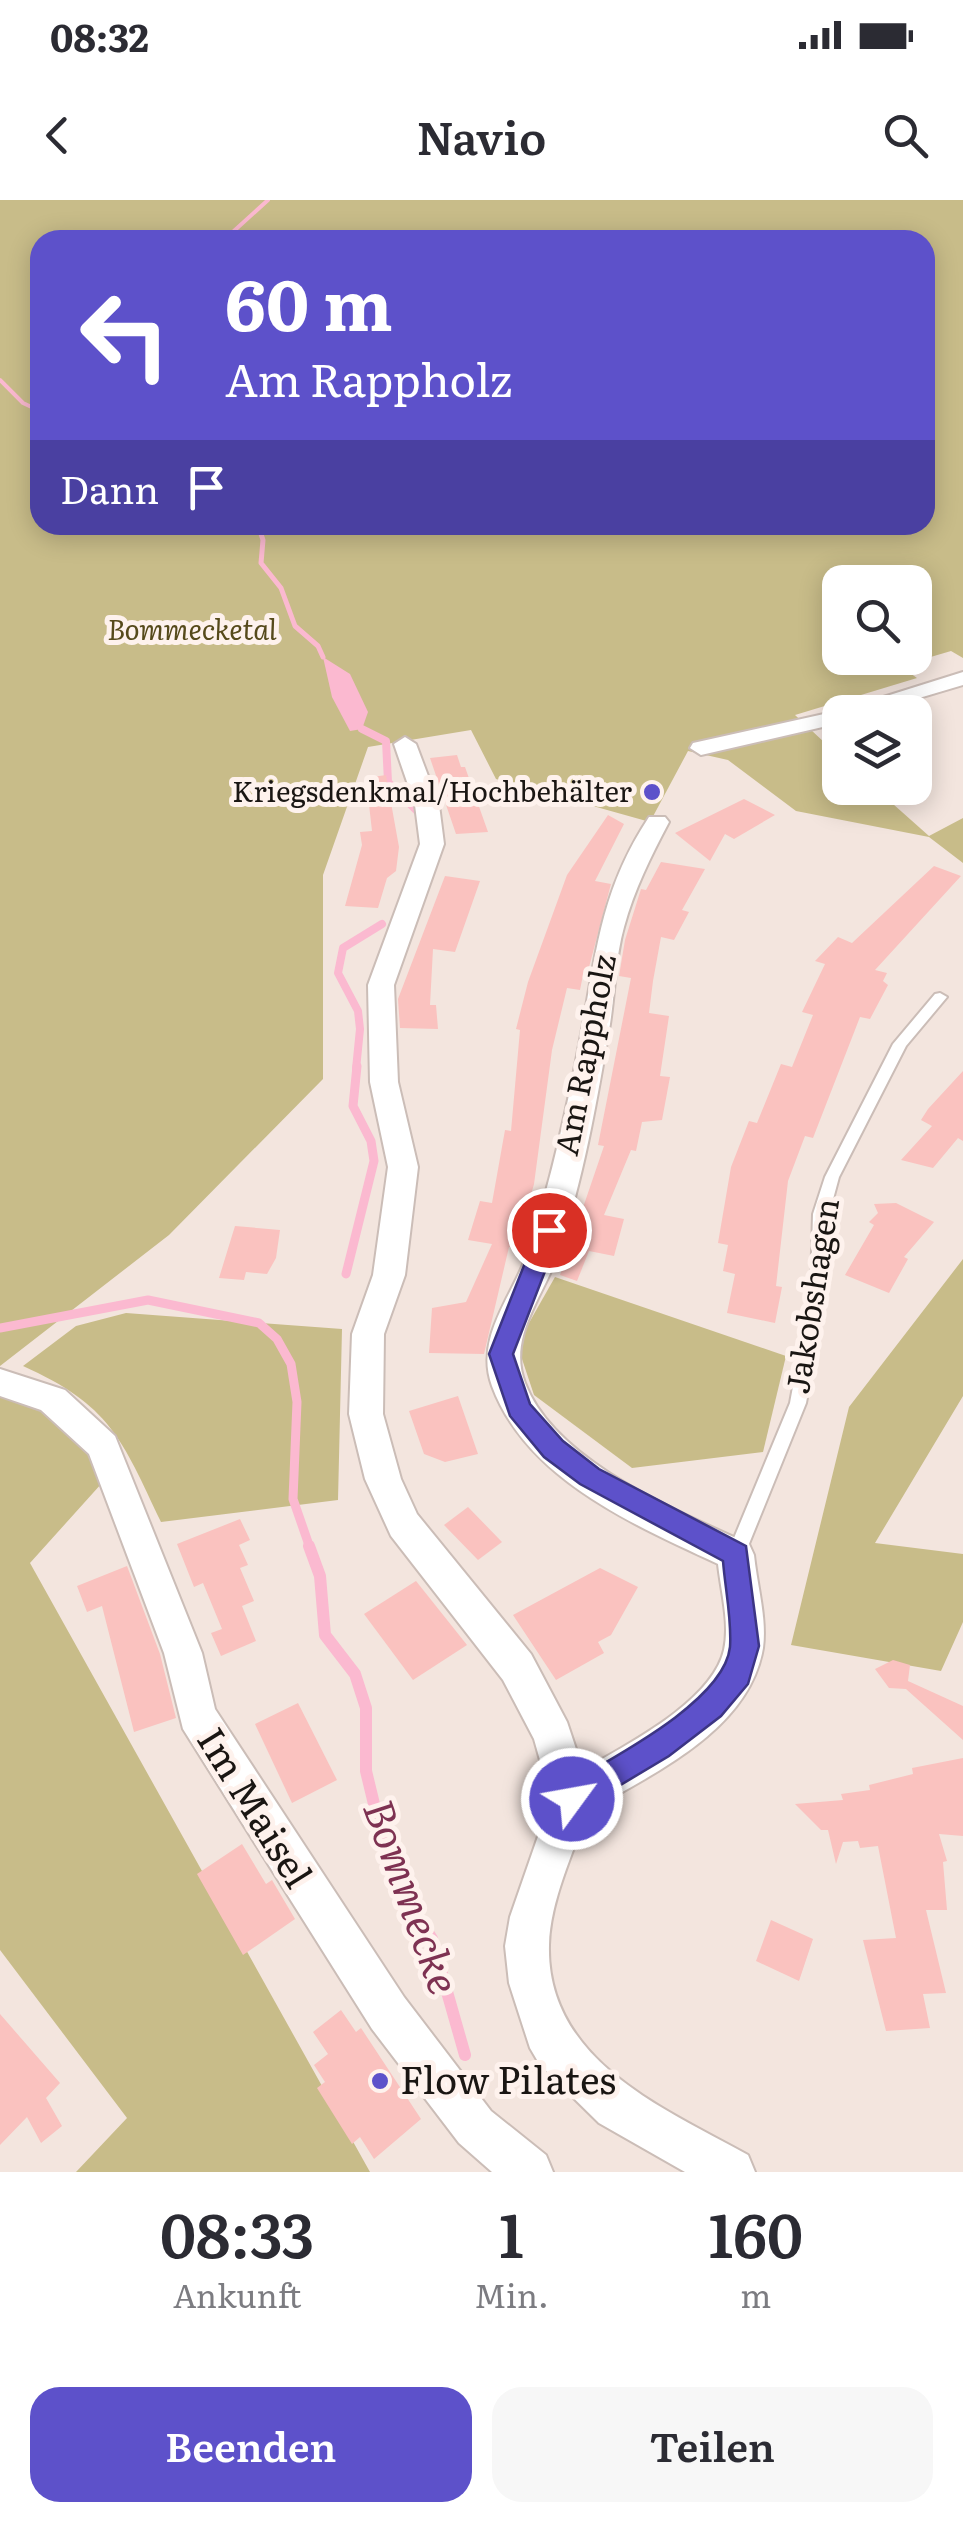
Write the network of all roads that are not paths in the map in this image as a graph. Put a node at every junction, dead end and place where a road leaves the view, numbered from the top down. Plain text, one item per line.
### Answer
1 (963, 678) edge
2 (907, 695) edge
3 (822, 720) edge
4 (405, 744) dead end
5 (700, 748) dead end
6 (658, 822) dead end
7 (940, 997) dead end
8 (0, 1382) edge
9 (736, 1554) junction
10 (572, 1799) junction
11 (529, 2172) edge
12 (731, 2172) edge

1 - 2 street
3 - 5 street
4 - 10 street
6 - 9 street, Am Rappholz
7 - 9 lane, Jakobshagen
8 - 11 street, Im Maisel
9 - 10 street
10 - 12 street

